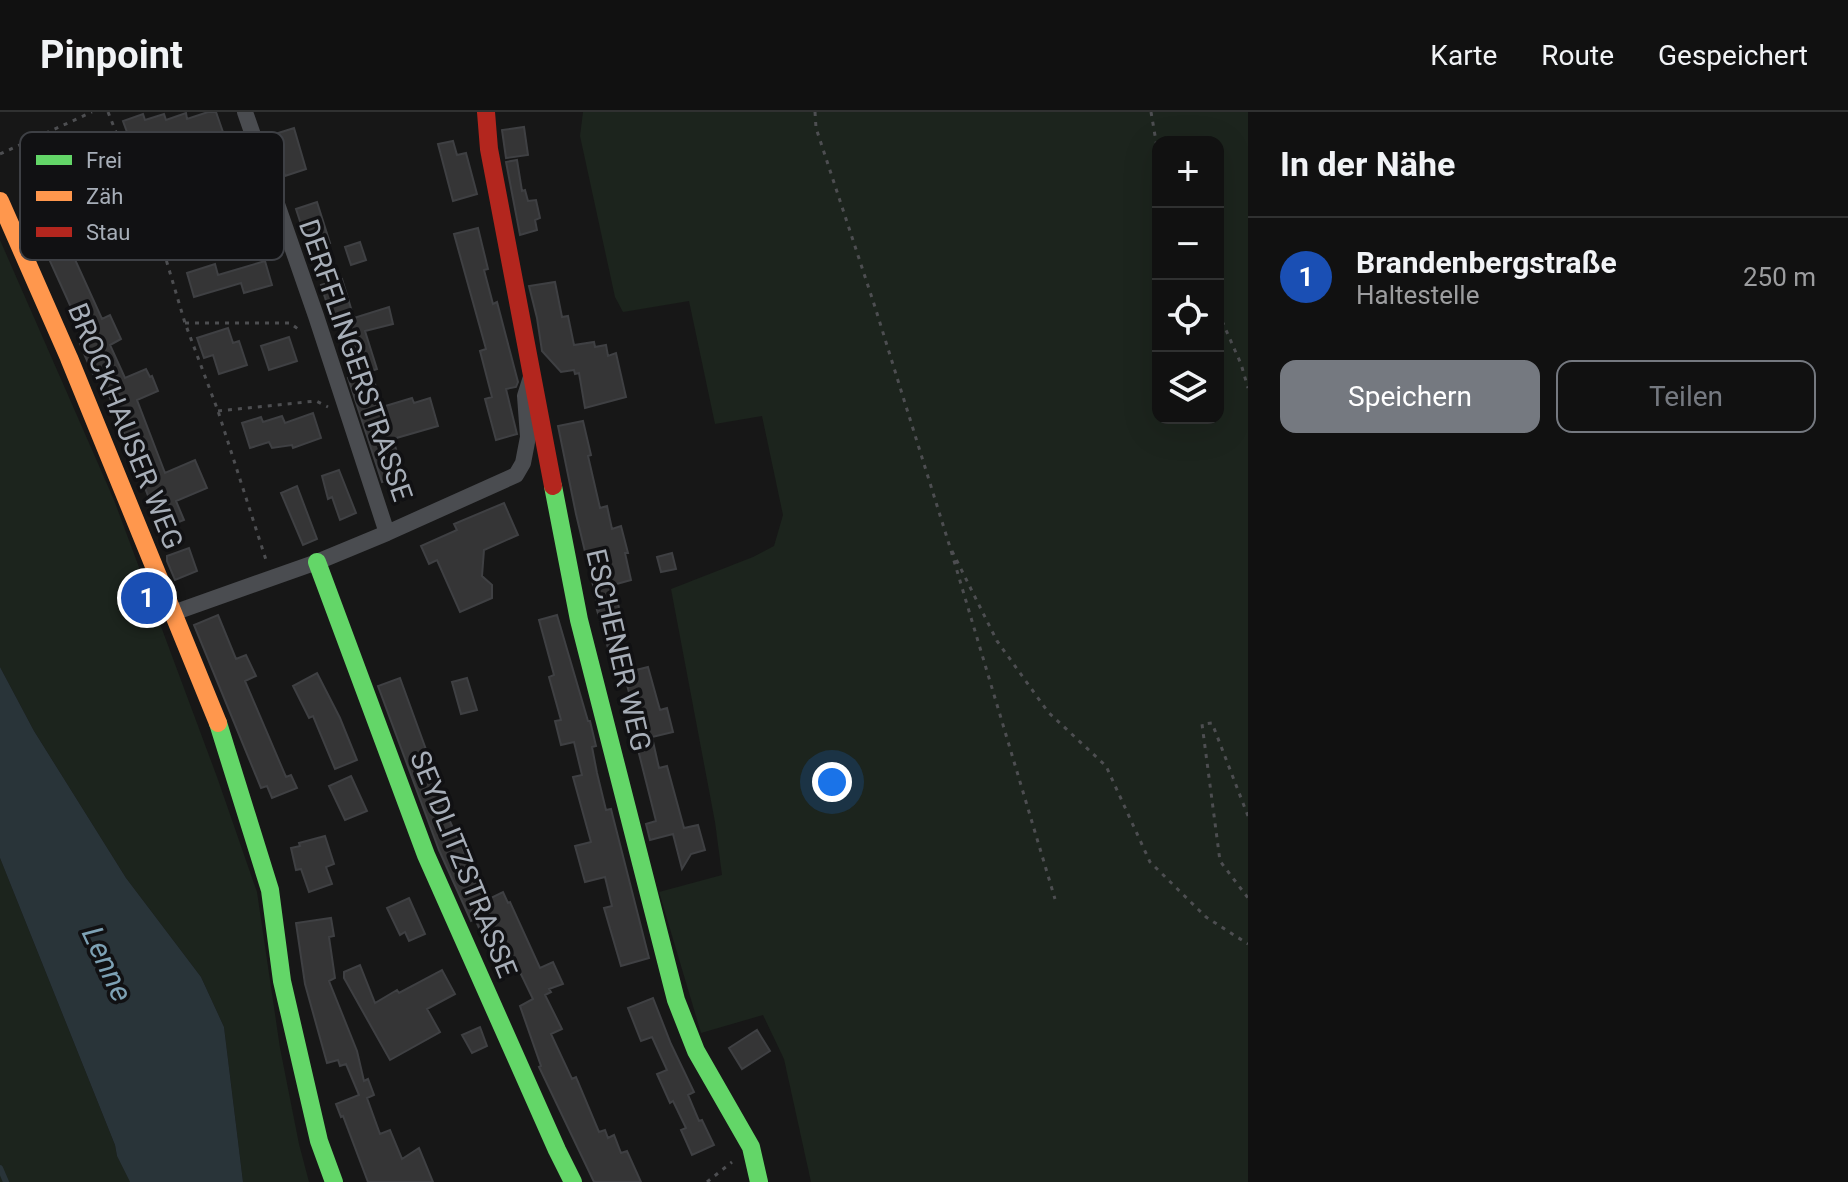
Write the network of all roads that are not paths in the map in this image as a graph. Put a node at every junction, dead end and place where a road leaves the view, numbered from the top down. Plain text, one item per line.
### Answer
1 (245, 112) edge
2 (486, 112) edge
3 (252, 132) edge
4 (0, 201) edge
5 (284, 225) edge
6 (20, 247) edge
7 (26, 260) edge
8 (532, 371) junction
9 (387, 533) junction
10 (317, 562) junction
11 (173, 613) junction
12 (334, 1182) edge
13 (573, 1182) edge
14 (759, 1182) edge

1 - 3 street, DERFFLINGERSTRASSE
2 - 8 street, ESCHENER WEG
4 - 6 street, BROCKHAUSER WEG
5 - 9 street, DERFFLINGERSTRASSE
7 - 11 street, BROCKHAUSER WEG
8 - 9 street
8 - 14 street, ESCHENER WEG
9 - 10 street
10 - 11 street
10 - 13 street, SEYDLITZSTRASSE
11 - 12 street, BROCKHAUSER WEG

